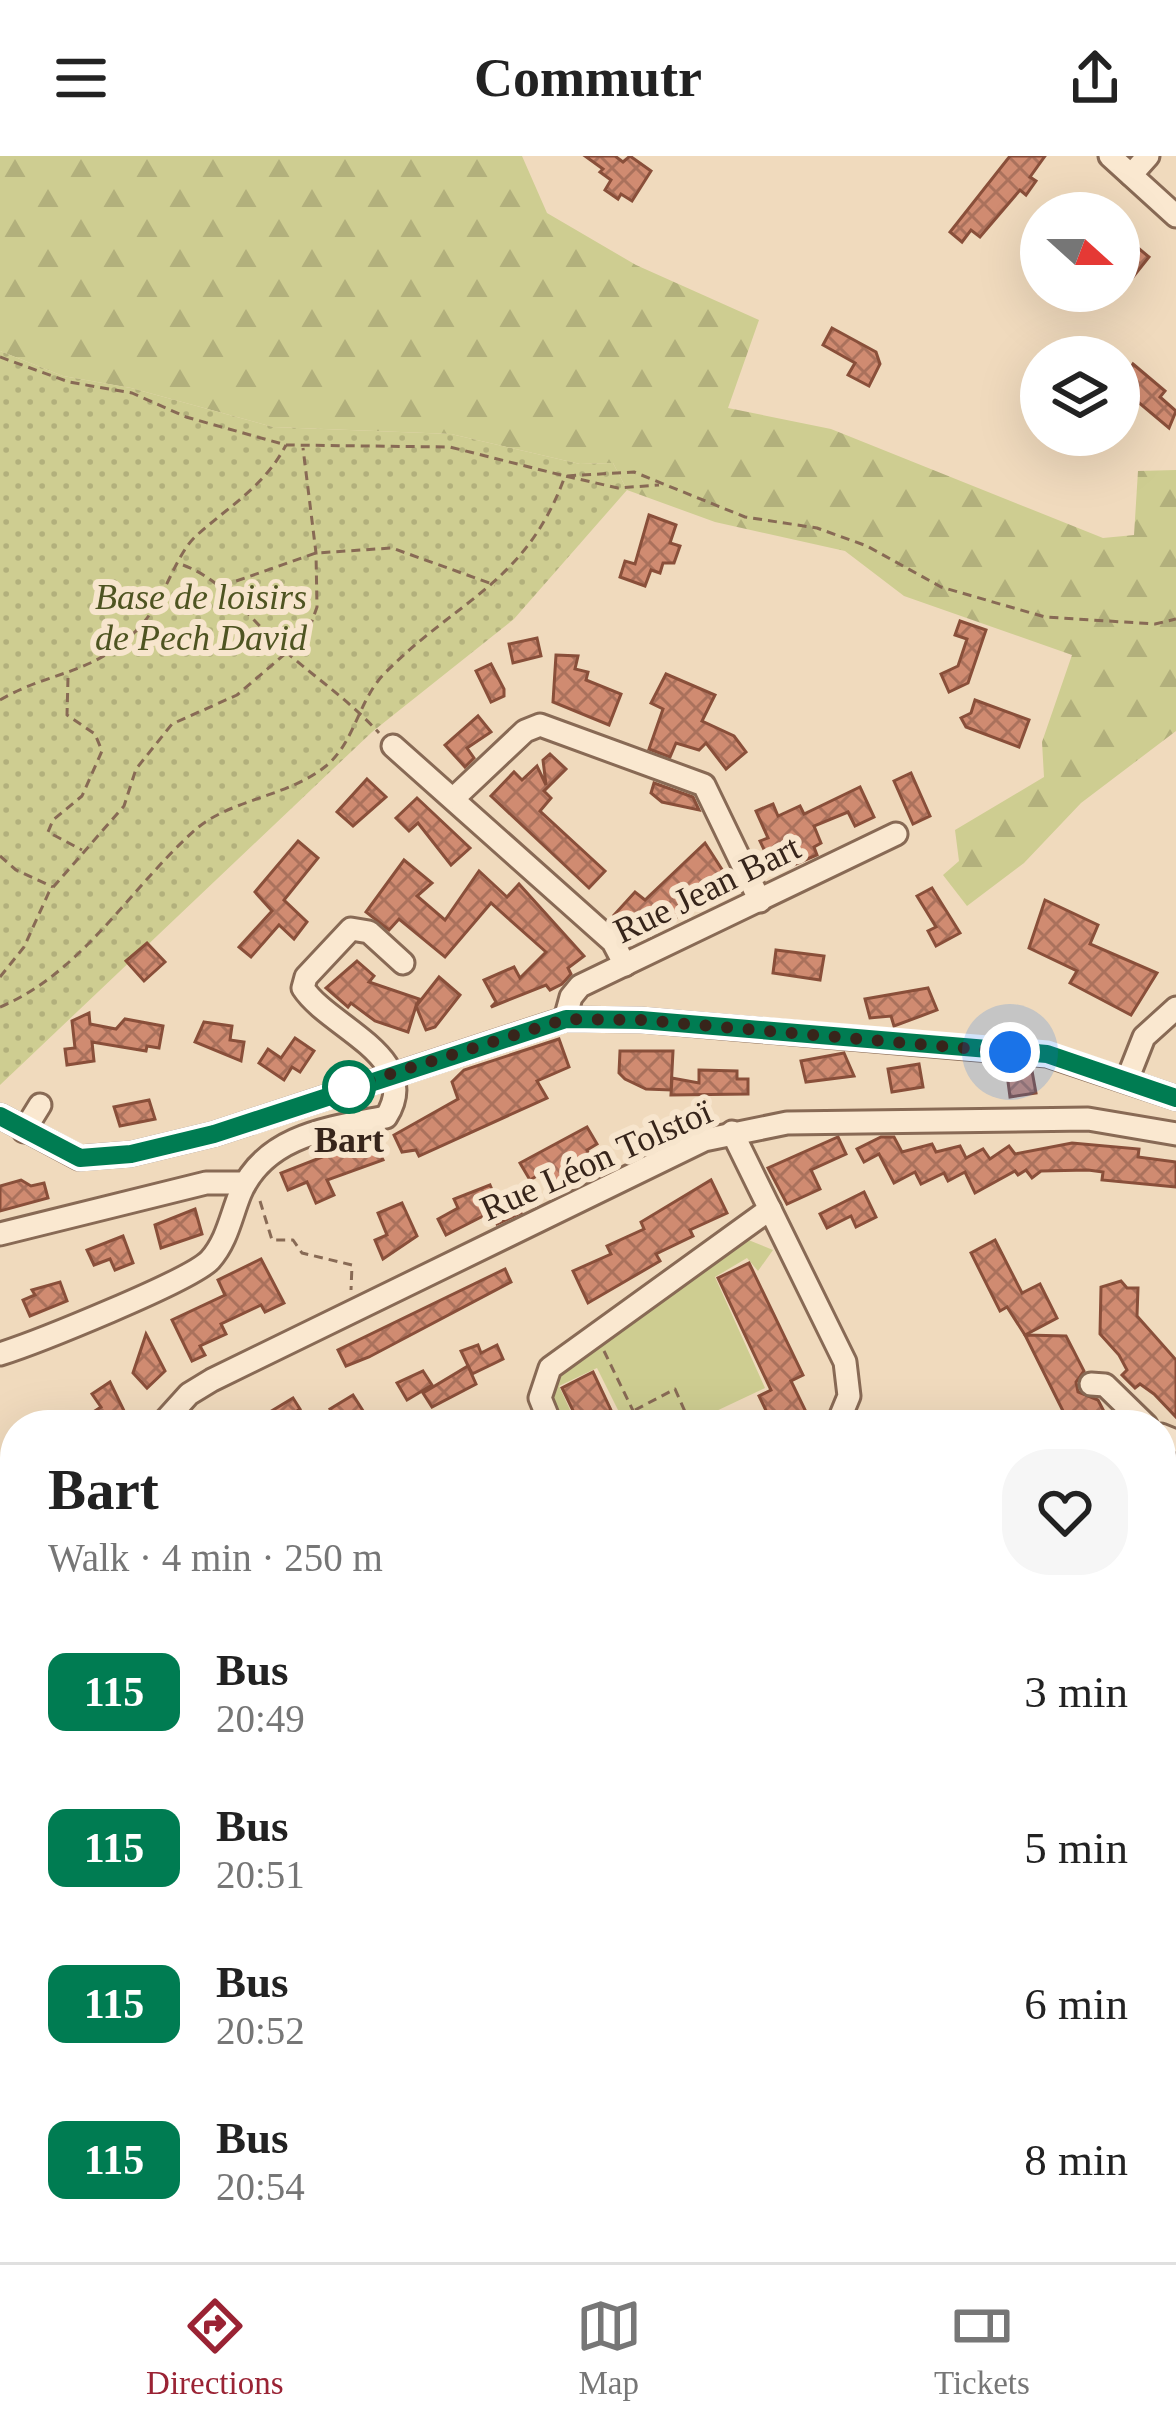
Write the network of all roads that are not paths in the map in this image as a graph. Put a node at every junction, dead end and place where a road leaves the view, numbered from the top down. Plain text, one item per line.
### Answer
1 (1110, 156) edge
2 (1148, 156) edge
3 (1131, 175) junction
4 (1176, 216) edge
5 (393, 746) road end
6 (454, 798) junction
7 (896, 834) dead end
8 (760, 901) junction
9 (403, 963) dead end
10 (626, 964) junction
11 (1176, 1008) edge
12 (566, 1019) junction
13 (392, 1073) junction
14 (1127, 1080) junction
15 (1176, 1098) edge
16 (40, 1105) dead end
17 (0, 1117) edge
18 (24, 1131) junction
19 (732, 1132) junction
20 (1176, 1134) edge
21 (250, 1189) junction
22 (770, 1209) junction
23 (0, 1234) edge
24 (0, 1354) edge
25 (1091, 1384) dead end
26 (175, 1410) edge
27 (545, 1410) edge
28 (843, 1410) edge
29 (1129, 1410) edge

1 - 3 street
2 - 3 street
3 - 4 street
5 - 6 street
6 - 8 street
6 - 10 street
7 - 8 street, Rue Jean Bart
8 - 10 street, Rue Jean Bart
9 - 13 street
10 - 12 street, Rue Jean Bart
11 - 14 street
12 - 13 street
12 - 14 street
13 - 18 street
13 - 21 street
14 - 15 street
16 - 18 street
17 - 18 street
19 - 20 street, Rue Léon Tolstoï
19 - 22 street
19 - 26 street, Rue Léon Tolstoï
21 - 23 street
21 - 24 street
22 - 27 street
22 - 28 street
25 - 29 street

